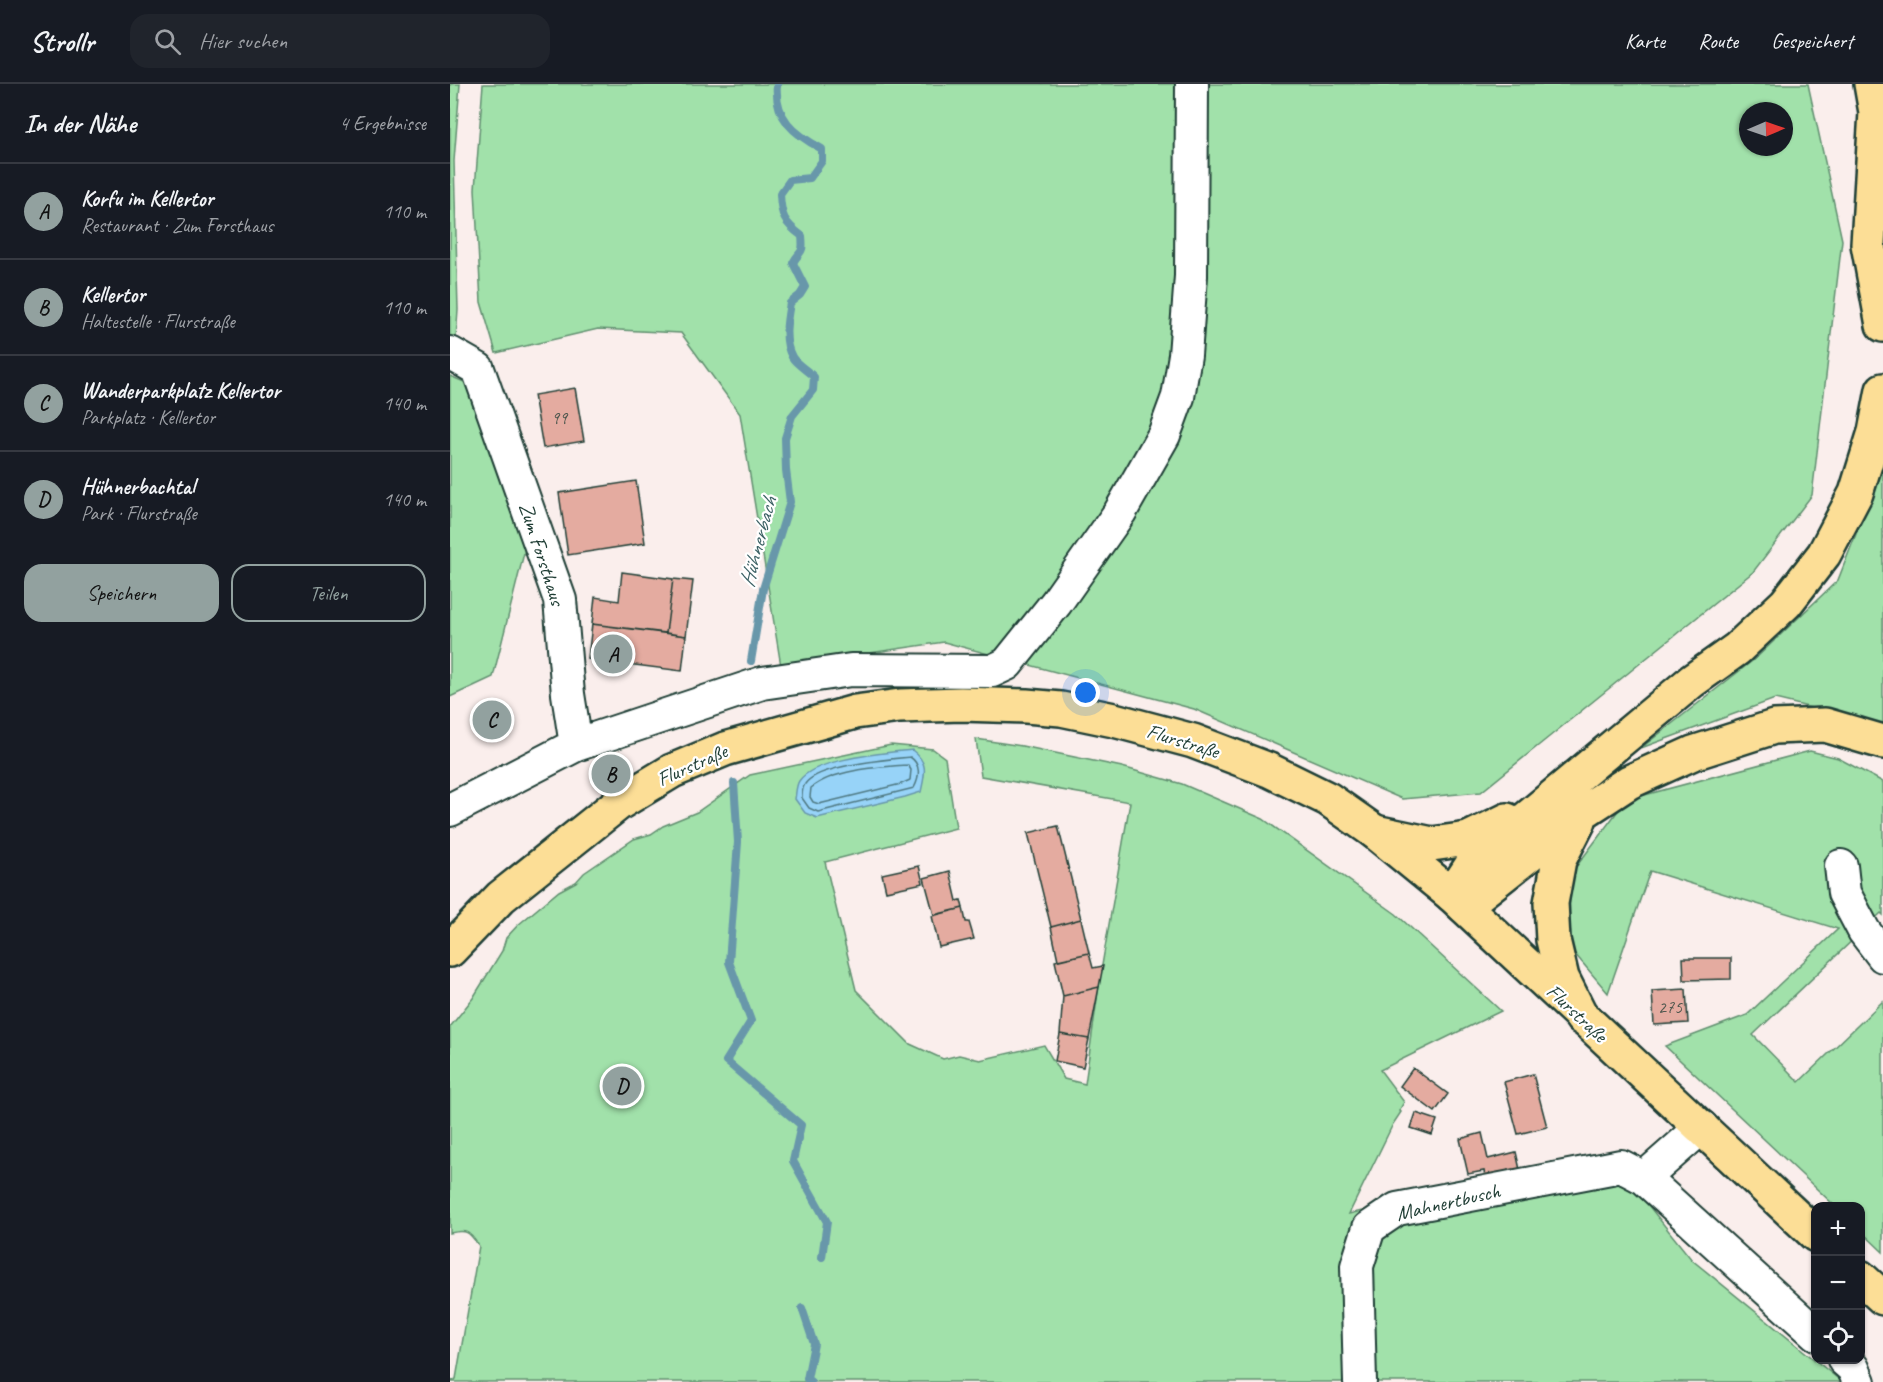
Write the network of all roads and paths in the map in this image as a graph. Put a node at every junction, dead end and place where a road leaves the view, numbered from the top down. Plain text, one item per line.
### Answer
1 (1192, 84) edge
2 (1873, 98) edge
3 (1883, 151) edge
4 (1883, 325) edge
5 (450, 353) edge
6 (1883, 390) edge
7 (1883, 742) edge
8 (576, 745) junction
9 (1543, 802) junction
10 (450, 810) edge
11 (1583, 812) junction
12 (1375, 832) junction
13 (1841, 866) dead end
14 (1458, 901) junction
15 (451, 945) edge
16 (1883, 956) edge
17 (1582, 1018) junction
18 (1702, 1127) junction
19 (1644, 1178) junction
20 (1811, 1231) edge
21 (1865, 1282) edge
22 (1883, 1299) edge
23 (1811, 1330) edge
24 (1849, 1364) edge
25 (1360, 1382) edge
26 (1859, 1382) edge

1 - 8 street
2 - 3 main road
2 - 4 main road
5 - 8 street, Zum Forsthaus
6 - 9 main road
7 - 11 main road
8 - 10 street
9 - 12 main road
9 - 14 main road
11 - 14 main road
11 - 17 main road
12 - 14 main road, Flurstraße
12 - 15 main road, Flurstraße
13 - 16 street
14 - 17 main road, Flurstraße
17 - 18 main road, Flurstraße
18 - 19 street
18 - 20 main road, Flurstraße
19 - 23 street, Mahnertbusch
19 - 25 street, Mahnertbusch
21 - 22 main road
24 - 26 street

